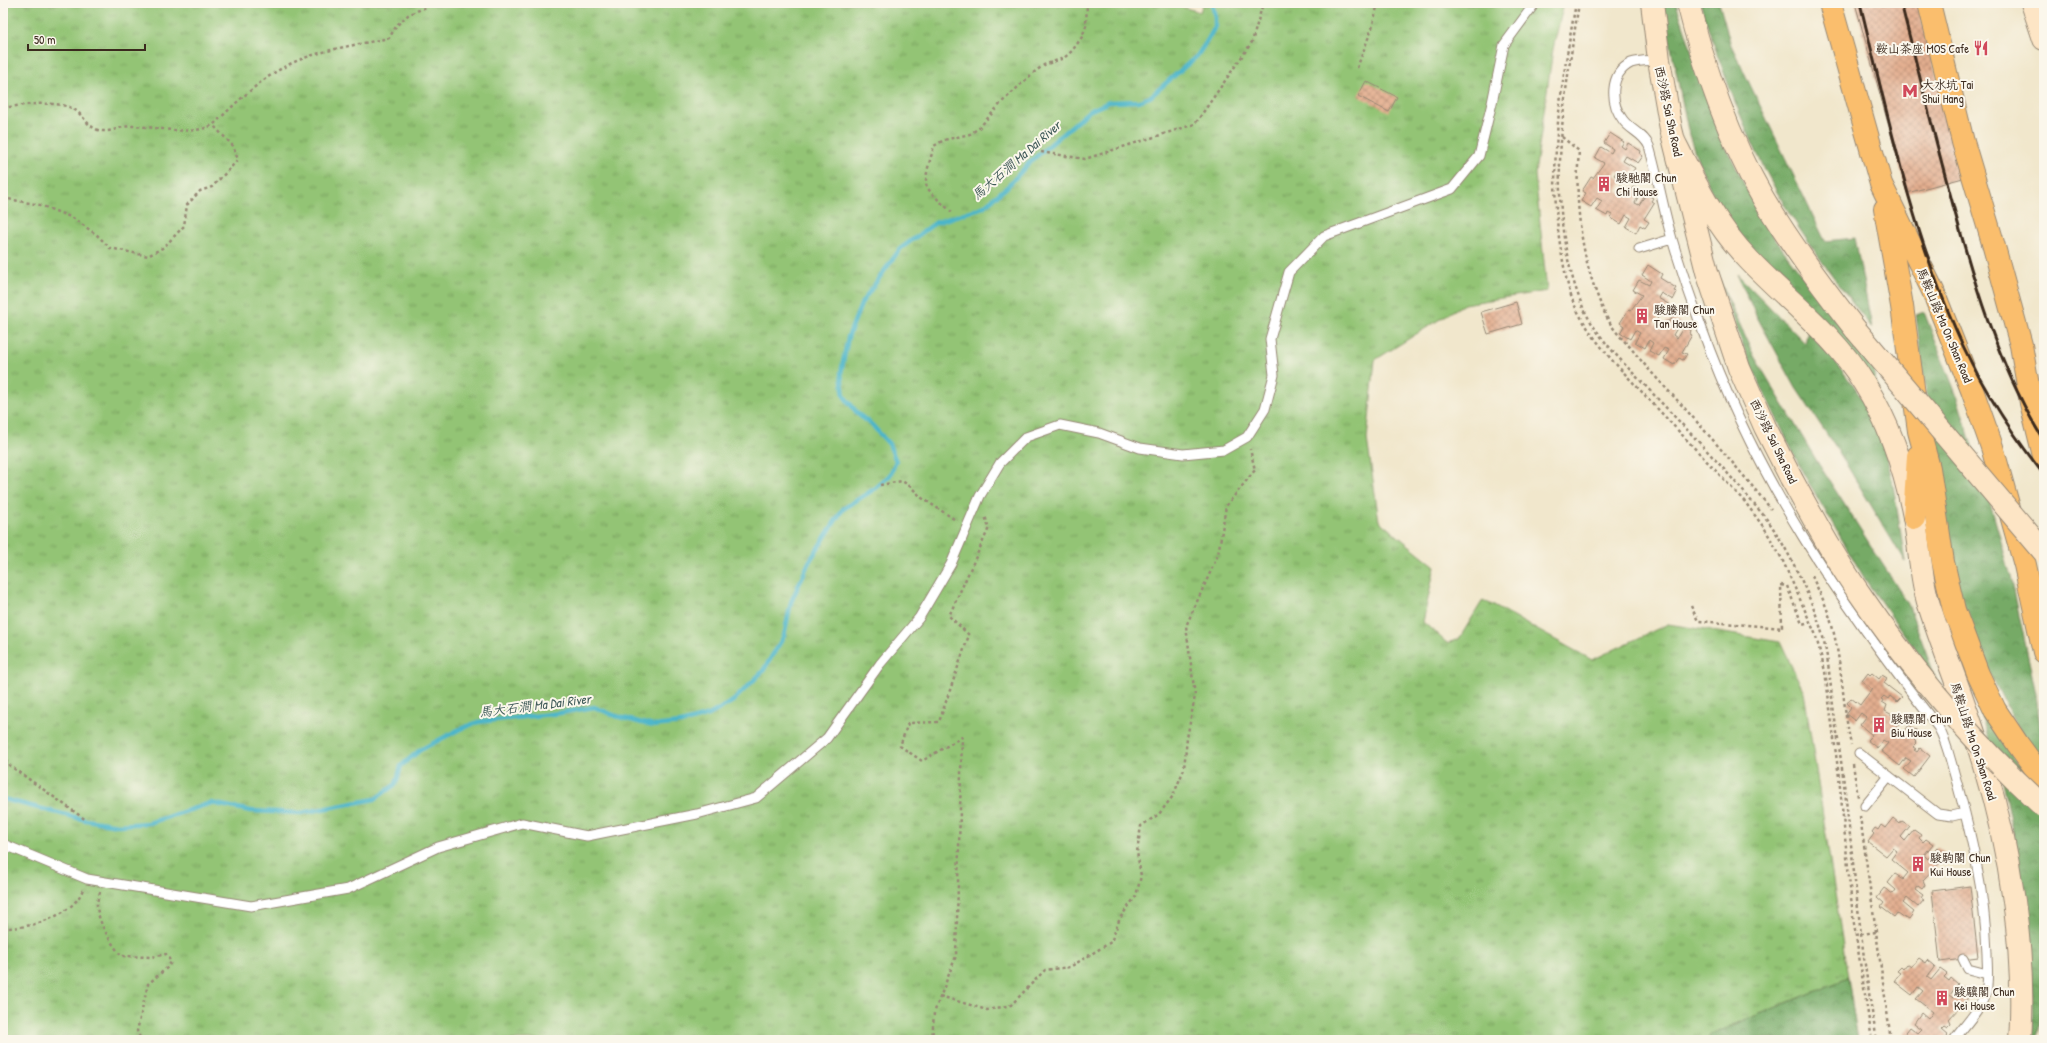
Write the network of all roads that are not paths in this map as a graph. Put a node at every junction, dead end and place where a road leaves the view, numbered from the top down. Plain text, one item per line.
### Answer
1 (1535, 3) edge
2 (1652, 3) edge
3 (1688, 3) edge
4 (1830, 3) edge
5 (1929, 3) edge
6 (2032, 3) edge
7 (2044, 39) edge
8 (1659, 60) junction
9 (1675, 143) junction
10 (1881, 184) junction
11 (1672, 239) junction
12 (1639, 249) dead end
13 (2021, 345) junction
14 (2044, 394) edge
15 (1919, 431) junction
16 (2044, 456) edge
17 (1914, 518) junction
18 (2044, 552) edge
19 (2044, 652) edge
20 (1859, 754) dead end
21 (1889, 776) junction
22 (2044, 780) edge
23 (1861, 805) road end
24 (2044, 807) edge
25 (1965, 813) junction
26 (3, 844) edge
27 (1962, 959) dead end
28 (1988, 974) junction
29 (1954, 1040) edge
30 (2020, 1040) edge

1 - 26 lane
2 - 8 main road, 西沙路 Sai Sha Road
3 - 18 main road, bridge
4 - 10 main road, 馬鞍山路 Ma On Shan Road
5 - 13 main road
6 - 7 main road
8 - 9 main road, 西沙路 Sai Sha Road
8 - 11 lane
9 - 17 main road, 馬鞍山路 Ma On Shan Road
9 - 24 main road, 西沙路 Sai Sha Road, bridge
10 - 15 main road
10 - 19 main road, 馬鞍山路 Ma On Shan Road
11 - 12 lane
11 - 25 lane
13 - 14 main road
13 - 16 main road
15 - 17 main road
15 - 22 main road
17 - 30 main road, 馬鞍山路 Ma On Shan Road
20 - 21 lane
21 - 23 lane
21 - 25 lane
25 - 28 lane
27 - 28 lane
28 - 29 lane

